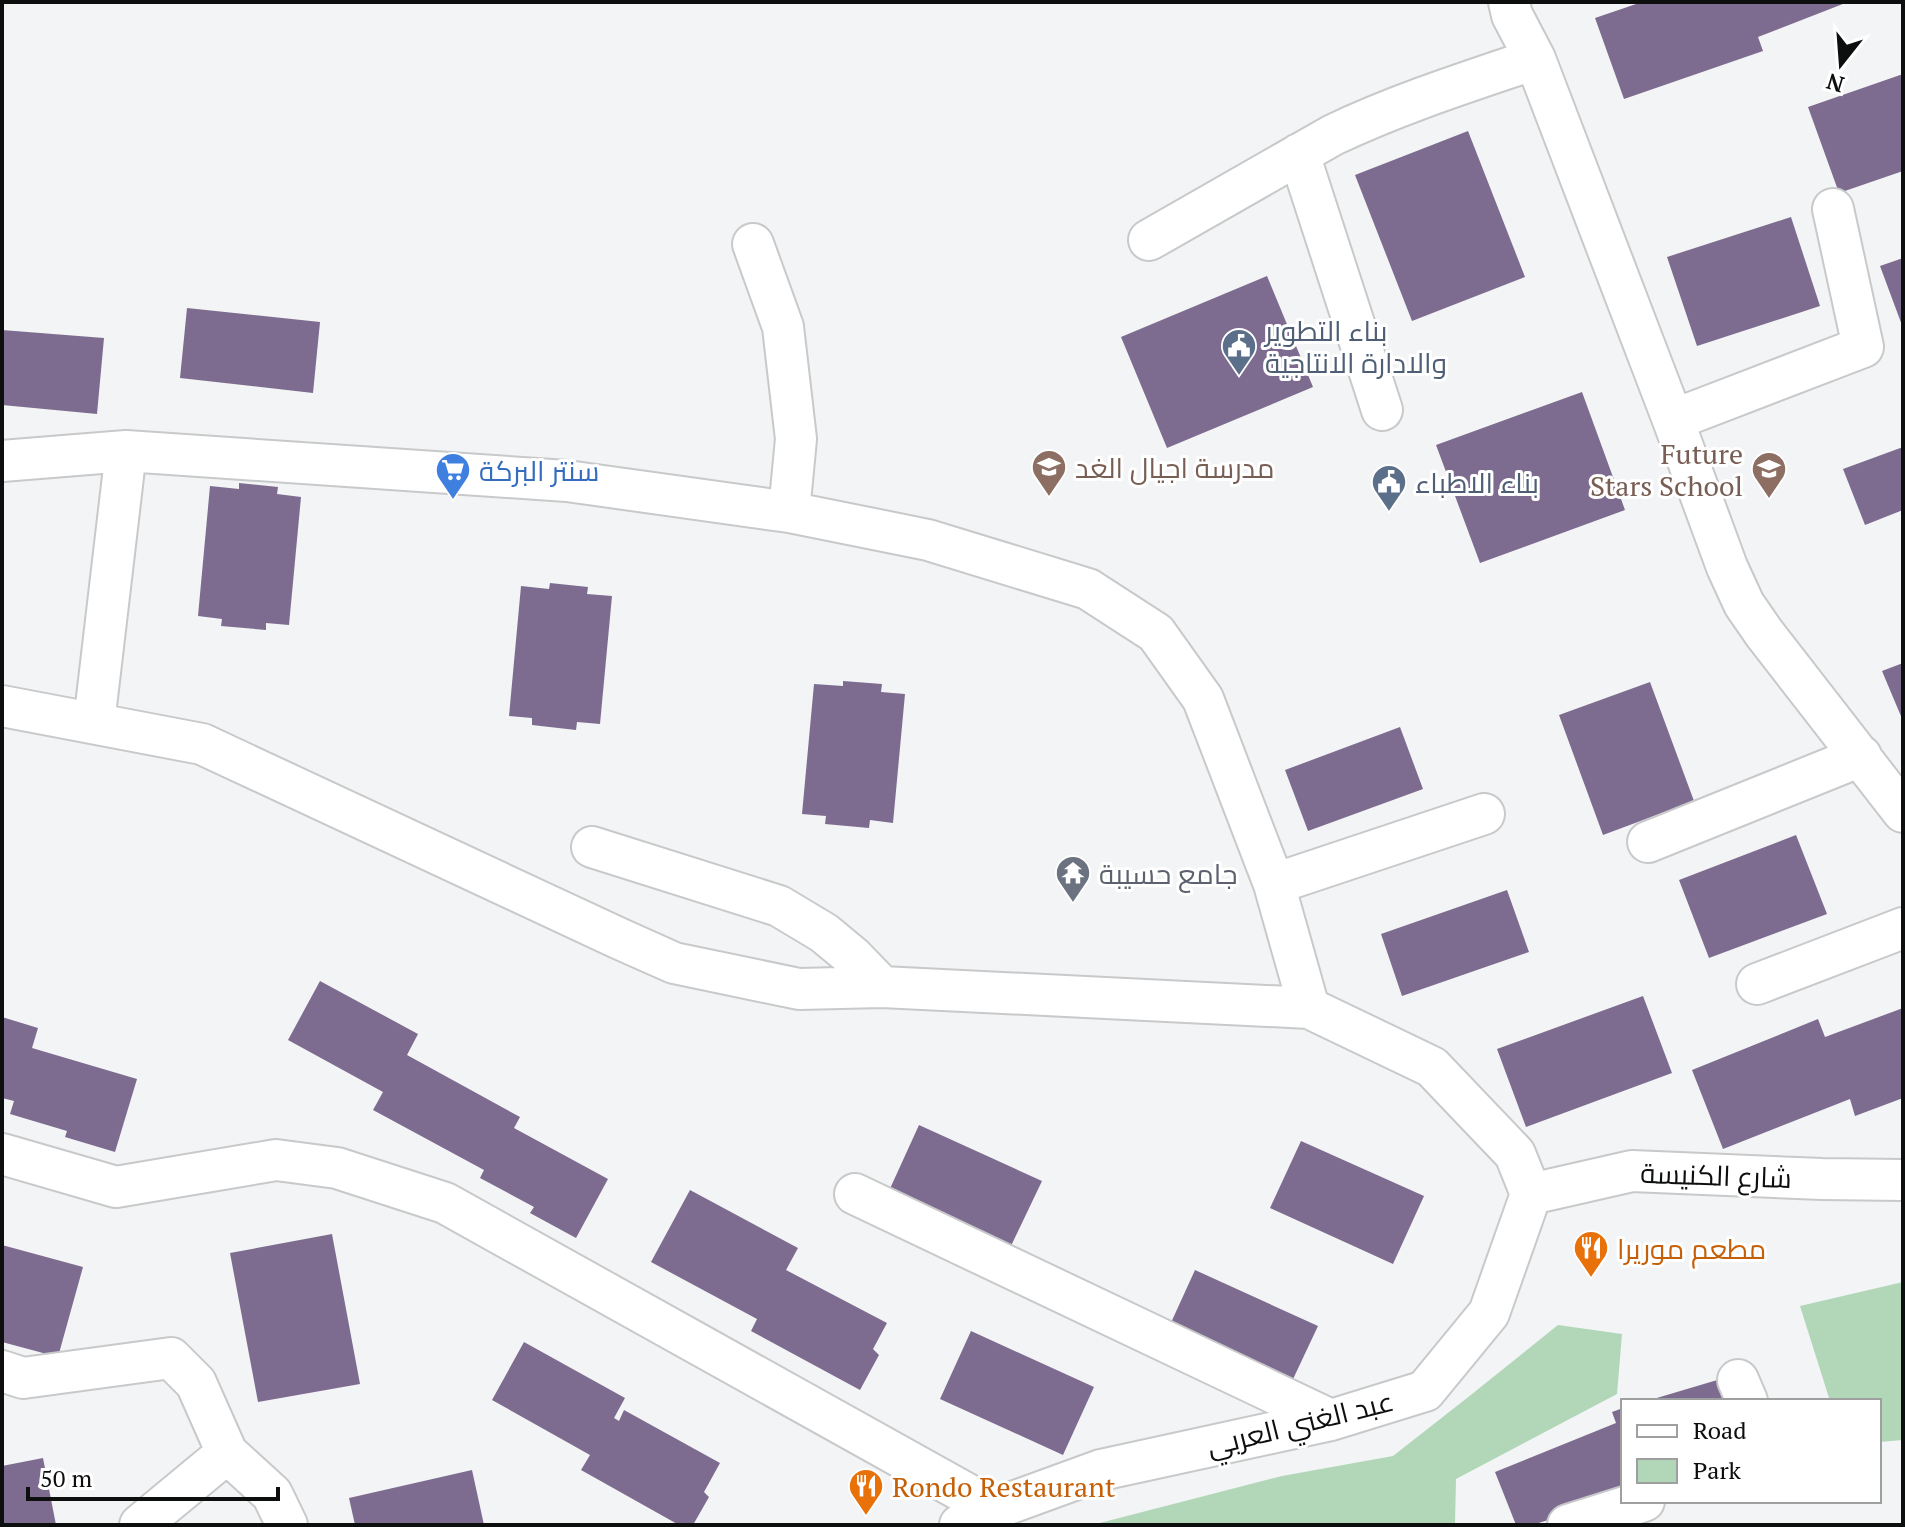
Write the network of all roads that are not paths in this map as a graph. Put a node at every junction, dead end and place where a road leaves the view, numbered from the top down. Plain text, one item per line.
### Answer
1 (1509, 2) edge
2 (1535, 59) junction
3 (1299, 154) junction
4 (1833, 209) dead end
5 (1149, 240) dead end
6 (753, 244) dead end
7 (1382, 410) dead end
8 (1673, 420) junction
9 (126, 451) junction
10 (2, 461) edge
11 (789, 512) junction
12 (2, 706) edge
13 (94, 723) junction
14 (1861, 756) junction
15 (1903, 812) edge
16 (1484, 814) dead end
17 (1648, 842) dead end
18 (592, 847) dead end
19 (1274, 884) junction
20 (1903, 928) edge
21 (1757, 984) dead end
22 (882, 987) junction
23 (1309, 1008) junction
24 (2, 1154) edge
25 (1903, 1180) edge
26 (855, 1194) dead end
27 (1531, 1194) junction
28 (2, 1371) edge
29 (1331, 1420) junction
30 (227, 1453) junction
31 (1638, 1503) edge
32 (977, 1517) edge
33 (140, 1525) edge
34 (287, 1525) edge
35 (1568, 1525) edge

1 - 2 street
2 - 3 street
2 - 8 street
3 - 5 street
3 - 7 street
4 - 8 street
6 - 11 street
8 - 14 street
9 - 10 street
9 - 11 street
9 - 13 street
11 - 19 street
12 - 13 street
13 - 22 street
14 - 15 street
14 - 17 street
16 - 19 street
18 - 22 street
19 - 23 street
20 - 21 street
22 - 23 street
23 - 27 street
24 - 32 street
25 - 27 street, شارع الكنيسة
26 - 29 street
27 - 29 street, عبد الغني العربي
28 - 30 street
29 - 32 street, عبد الغني العربي
30 - 33 street
30 - 34 street
31 - 35 street

